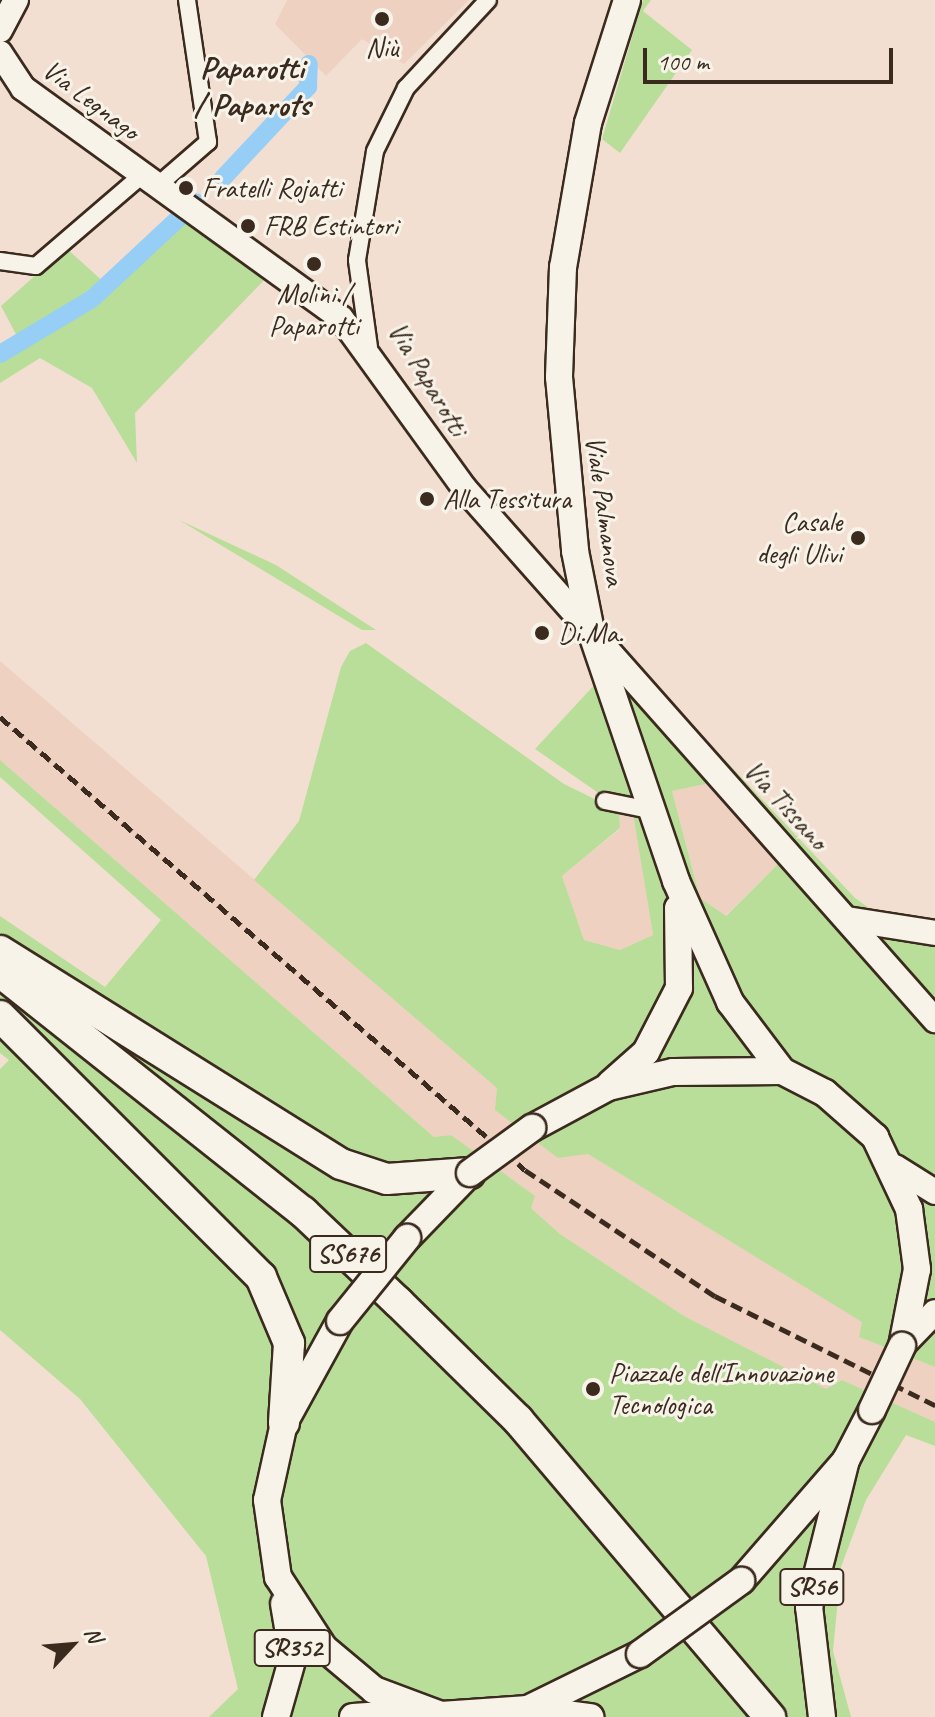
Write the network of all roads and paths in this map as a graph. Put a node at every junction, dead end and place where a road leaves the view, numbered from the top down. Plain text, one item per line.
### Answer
1 (16, 0) edge
2 (187, 0) edge
3 (488, 0) edge
4 (627, 0) edge
5 (0, 30) edge
6 (0, 53) edge
7 (148, 182) junction
8 (0, 261) edge
9 (370, 352) junction
10 (591, 631) junction
11 (605, 801) dead end
12 (650, 810) junction
13 (676, 881) junction
14 (847, 919) junction
15 (932, 934) edge
16 (0, 951) edge
17 (0, 972) edge
18 (896, 975) junction
19 (0, 991) edge
20 (930, 1003) edge
21 (0, 1016) edge
22 (782, 1071) junction
23 (608, 1087) junction
24 (895, 1167) junction
25 (470, 1173) junction
26 (935, 1192) edge
27 (935, 1312) edge
28 (902, 1346) junction
29 (284, 1423) junction
30 (846, 1460) junction
31 (278, 1577) junction
32 (656, 1579) junction
33 (528, 1709) junction
34 (441, 1715) junction
35 (276, 1717) edge
36 (353, 1717) edge
37 (590, 1717) edge
38 (770, 1717) edge
39 (822, 1717) edge

1 - 5 street
2 - 7 street
3 - 9 street, Via Paparotti
4 - 10 main road, Viale Palmanova
6 - 7 street, Via Legnago
7 - 8 street
7 - 9 street, Via Legnago
9 - 10 street, Via Paparotti
10 - 12 main road, Viale Palmanova
10 - 14 street, Via Tissano
11 - 12 street
12 - 13 main road, Viale Palmanova
13 - 22 main road, Viale Palmanova
13 - 23 main road, Viale Palmanova
14 - 15 street
14 - 18 street, Via Tissano
15 - 18 street
16 - 25 highway
17 - 32 highway, SS676
18 - 20 street, Via Tissano
19 - 32 highway, SS676
21 - 29 highway
22 - 23 main road
22 - 24 main road
23 - 25 main road, bridge
24 - 26 street
24 - 28 main road
25 - 29 main road, bridge
27 - 28 street
28 - 30 main road, bridge
29 - 31 main road
30 - 33 main road, bridge
30 - 39 main road, SR56
31 - 34 main road
31 - 35 main road, SR352
32 - 38 highway, SS676
33 - 34 main road
33 - 37 main road
34 - 36 main road

